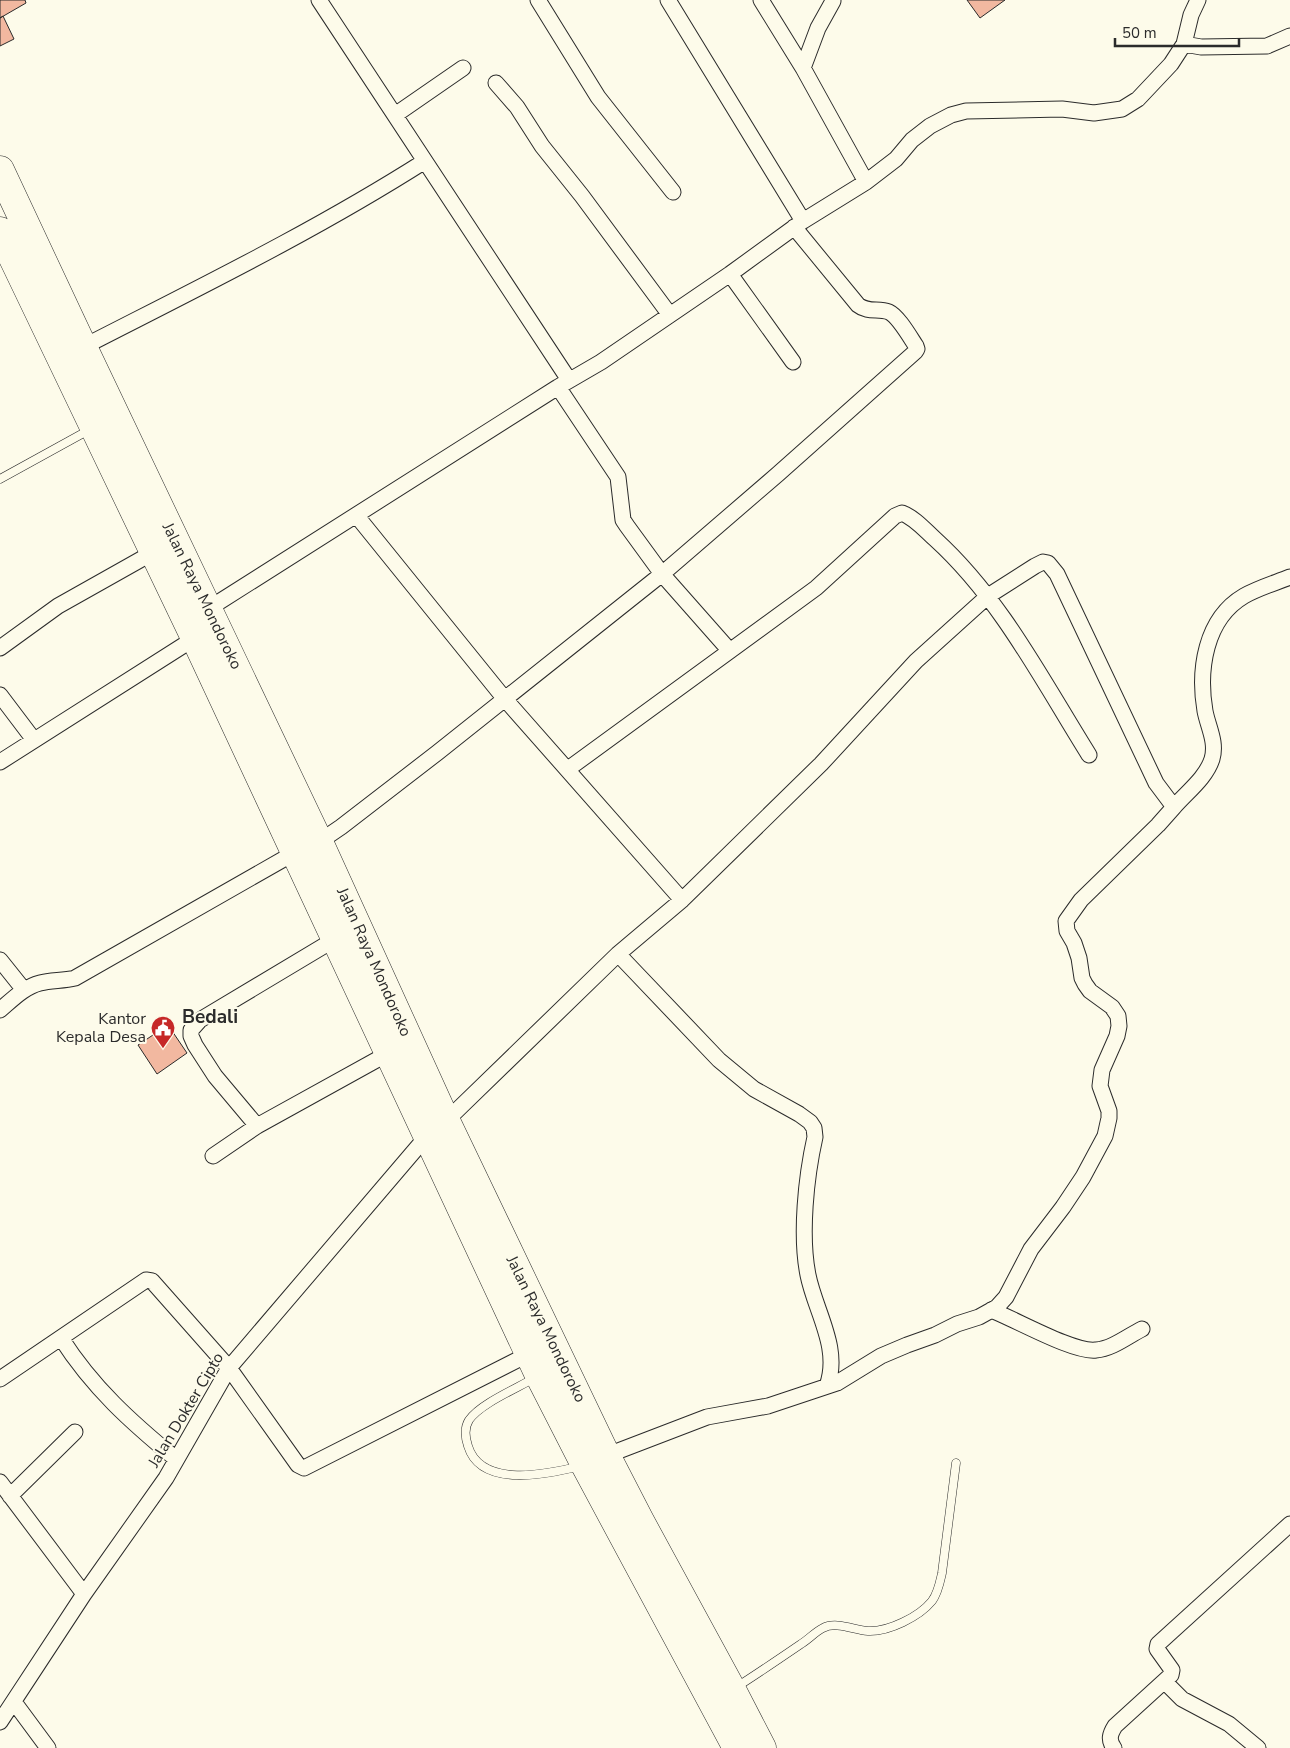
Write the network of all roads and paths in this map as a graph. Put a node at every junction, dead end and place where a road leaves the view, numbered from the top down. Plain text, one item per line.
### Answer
1 (319, 0) edge
2 (538, 0) edge
3 (668, 0) edge
4 (761, 0) edge
5 (1198, 0) edge
6 (833, 1) edge
7 (1290, 36) edge
8 (1184, 44) junction
9 (463, 68) dead end
10 (803, 68) junction
11 (496, 83) dead end
12 (394, 115) junction
13 (425, 161) junction
14 (0, 170) edge
15 (866, 182) junction
16 (674, 192) dead end
17 (799, 224) junction
18 (0, 231) edge
19 (730, 274) junction
20 (670, 315) junction
21 (83, 347) junction
22 (793, 362) dead end
23 (564, 384) junction
24 (93, 428) junction
25 (0, 479) edge
26 (356, 515) junction
27 (154, 552) junction
28 (662, 574) junction
29 (1290, 577) edge
30 (989, 598) junction
31 (208, 609) junction
32 (195, 638) junction
33 (0, 648) edge
34 (730, 651) junction
35 (232, 688) junction
36 (0, 696) edge
37 (504, 698) junction
38 (34, 740) junction
39 (1088, 755) dead end
40 (0, 762) edge
41 (568, 769) junction
42 (1174, 806) junction
43 (308, 847) junction
44 (682, 900) junction
45 (337, 938) junction
46 (618, 954) junction
47 (0, 960) edge
48 (24, 990) junction
49 (0, 1010) edge
50 (389, 1053) junction
51 (257, 1126) junction
52 (437, 1128) junction
53 (213, 1156) dead end
54 (985, 1314) junction
55 (1142, 1329) dead end
56 (61, 1338) junction
57 (546, 1365) junction
58 (229, 1368) junction
59 (0, 1379) edge
60 (827, 1386) junction
61 (75, 1432) dead end
62 (176, 1459) junction
63 (596, 1460) junction
64 (956, 1463) dead end
65 (0, 1482) edge
66 (10, 1496) junction
67 (1290, 1524) edge
68 (84, 1594) junction
69 (1165, 1682) junction
70 (723, 1696) junction
71 (14, 1702) junction
72 (0, 1722) edge
73 (48, 1748) edge
74 (738, 1748) edge
75 (762, 1748) edge
76 (1114, 1748) edge
77 (1258, 1748) edge

1 - 12 street
2 - 16 street
3 - 17 street
4 - 10 street
5 - 8 street
6 - 10 street
7 - 8 street
8 - 15 street
9 - 12 street
10 - 15 street
11 - 20 street
12 - 13 street
13 - 21 street
13 - 23 street
14 - 21 highway, Jalan Raya Mondoroko
15 - 17 street
17 - 19 street
17 - 28 street
18 - 24 highway, Jalan Raya Mondoroko
19 - 20 street
19 - 22 street
20 - 23 street
21 - 31 highway, Jalan Raya Mondoroko
23 - 26 street
23 - 28 street
24 - 25 lane
24 - 27 highway, Jalan Raya Mondoroko
26 - 31 street
26 - 37 street
27 - 32 highway, Jalan Raya Mondoroko
27 - 33 street
28 - 34 street
28 - 37 street
29 - 42 street
30 - 34 street
30 - 39 street
30 - 42 street, Jalan Dokter Cipto
30 - 44 street, Jalan Dokter Cipto
31 - 35 highway, Jalan Raya Mondoroko
32 - 35 highway, Jalan Raya Mondoroko
32 - 38 street
34 - 41 street
35 - 43 highway, Jalan Raya Mondoroko
36 - 38 street
37 - 41 street
37 - 43 street
38 - 40 street
41 - 44 street
42 - 54 street
43 - 45 highway, Jalan Raya Mondoroko
43 - 48 street
43 - 52 highway, Jalan Raya Mondoroko
44 - 46 street, Jalan Dokter Cipto
45 - 50 highway, Jalan Raya Mondoroko
45 - 51 street
46 - 52 street, Jalan Dokter Cipto
46 - 60 street
47 - 48 street
48 - 49 street
50 - 51 street
50 - 52 highway, Jalan Raya Mondoroko
51 - 53 street
52 - 57 highway, Jalan Raya Mondoroko
52 - 58 street, Jalan Dokter Cipto
54 - 55 street
54 - 60 street
56 - 58 street
56 - 59 street
56 - 62 street
57 - 58 street
57 - 63 highway, Jalan Raya Mondoroko
57 - 63 lane
58 - 62 street, Jalan Dokter Cipto
60 - 63 street
61 - 66 street
62 - 68 street, Jalan Dokter Cipto
63 - 70 highway, Jalan Raya Mondoroko
64 - 70 lane
65 - 66 street
66 - 68 street
67 - 69 street
68 - 71 street, Jalan Dokter Cipto
69 - 76 street
69 - 77 street
70 - 74 highway, Jalan Raya Mondoroko
70 - 75 highway, Jalan Raya Mondoroko
71 - 72 street, Jalan Dokter Cipto
71 - 73 street

